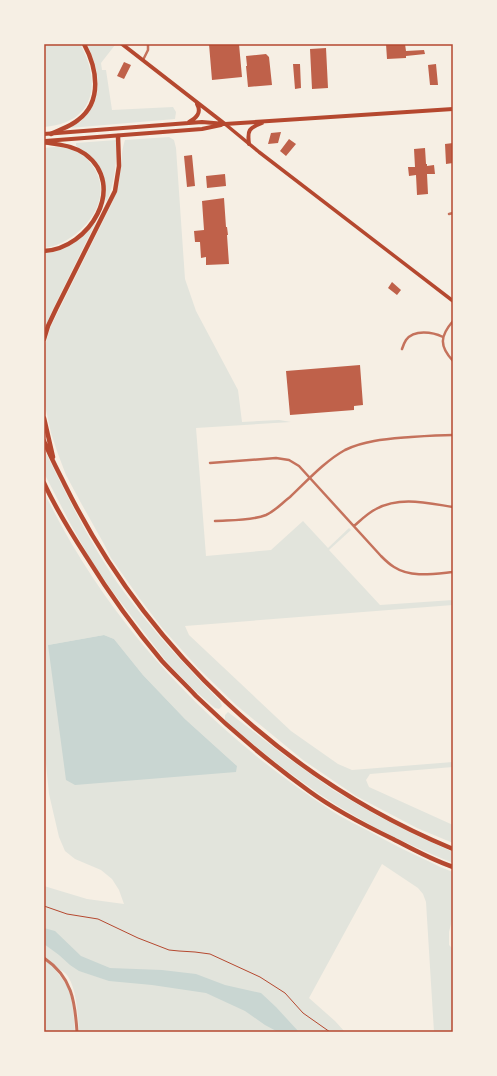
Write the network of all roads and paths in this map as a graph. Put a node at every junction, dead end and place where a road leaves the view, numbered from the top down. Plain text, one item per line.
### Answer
1 (84, 44) edge
2 (122, 44) edge
3 (148, 44) edge
4 (143, 61) junction
5 (192, 99) junction
6 (453, 109) edge
7 (266, 122) junction
8 (188, 123) junction
9 (226, 124) junction
10 (44, 134) edge
11 (51, 134) junction
12 (118, 136) junction
13 (44, 142) edge
14 (249, 144) junction
15 (453, 213) edge
16 (449, 214) dead end
17 (44, 251) edge
18 (453, 301) edge
19 (453, 321) edge
20 (443, 337) junction
21 (44, 339) edge
22 (402, 350) dead end
23 (453, 361) edge
24 (44, 418) edge
25 (453, 435) edge
26 (44, 442) edge
27 (210, 463) dead end
28 (54, 464) junction
29 (310, 478) junction
30 (44, 483) edge
31 (453, 506) edge
32 (215, 521) dead end
33 (354, 526) junction
34 (453, 572) edge
35 (453, 849) edge
36 (453, 867) edge
37 (44, 906) edge
38 (44, 958) edge
39 (77, 1032) edge
40 (330, 1032) edge

1 - 11 highway
2 - 4 main road
3 - 4 street
4 - 5 main road
5 - 8 main road
5 - 9 main road
6 - 7 main road
7 - 9 main road
7 - 14 main road
8 - 9 main road
8 - 11 main road
9 - 12 main road
9 - 14 main road
10 - 11 main road
12 - 13 main road
12 - 21 highway
13 - 17 highway
14 - 18 main road
15 - 16 street
19 - 20 street
20 - 22 street
20 - 23 street
24 - 28 highway
25 - 29 street
26 - 28 highway
27 - 29 street
28 - 35 highway
29 - 32 street
29 - 33 street
30 - 36 highway
31 - 33 street
33 - 34 street
37 - 40 path
38 - 39 street

